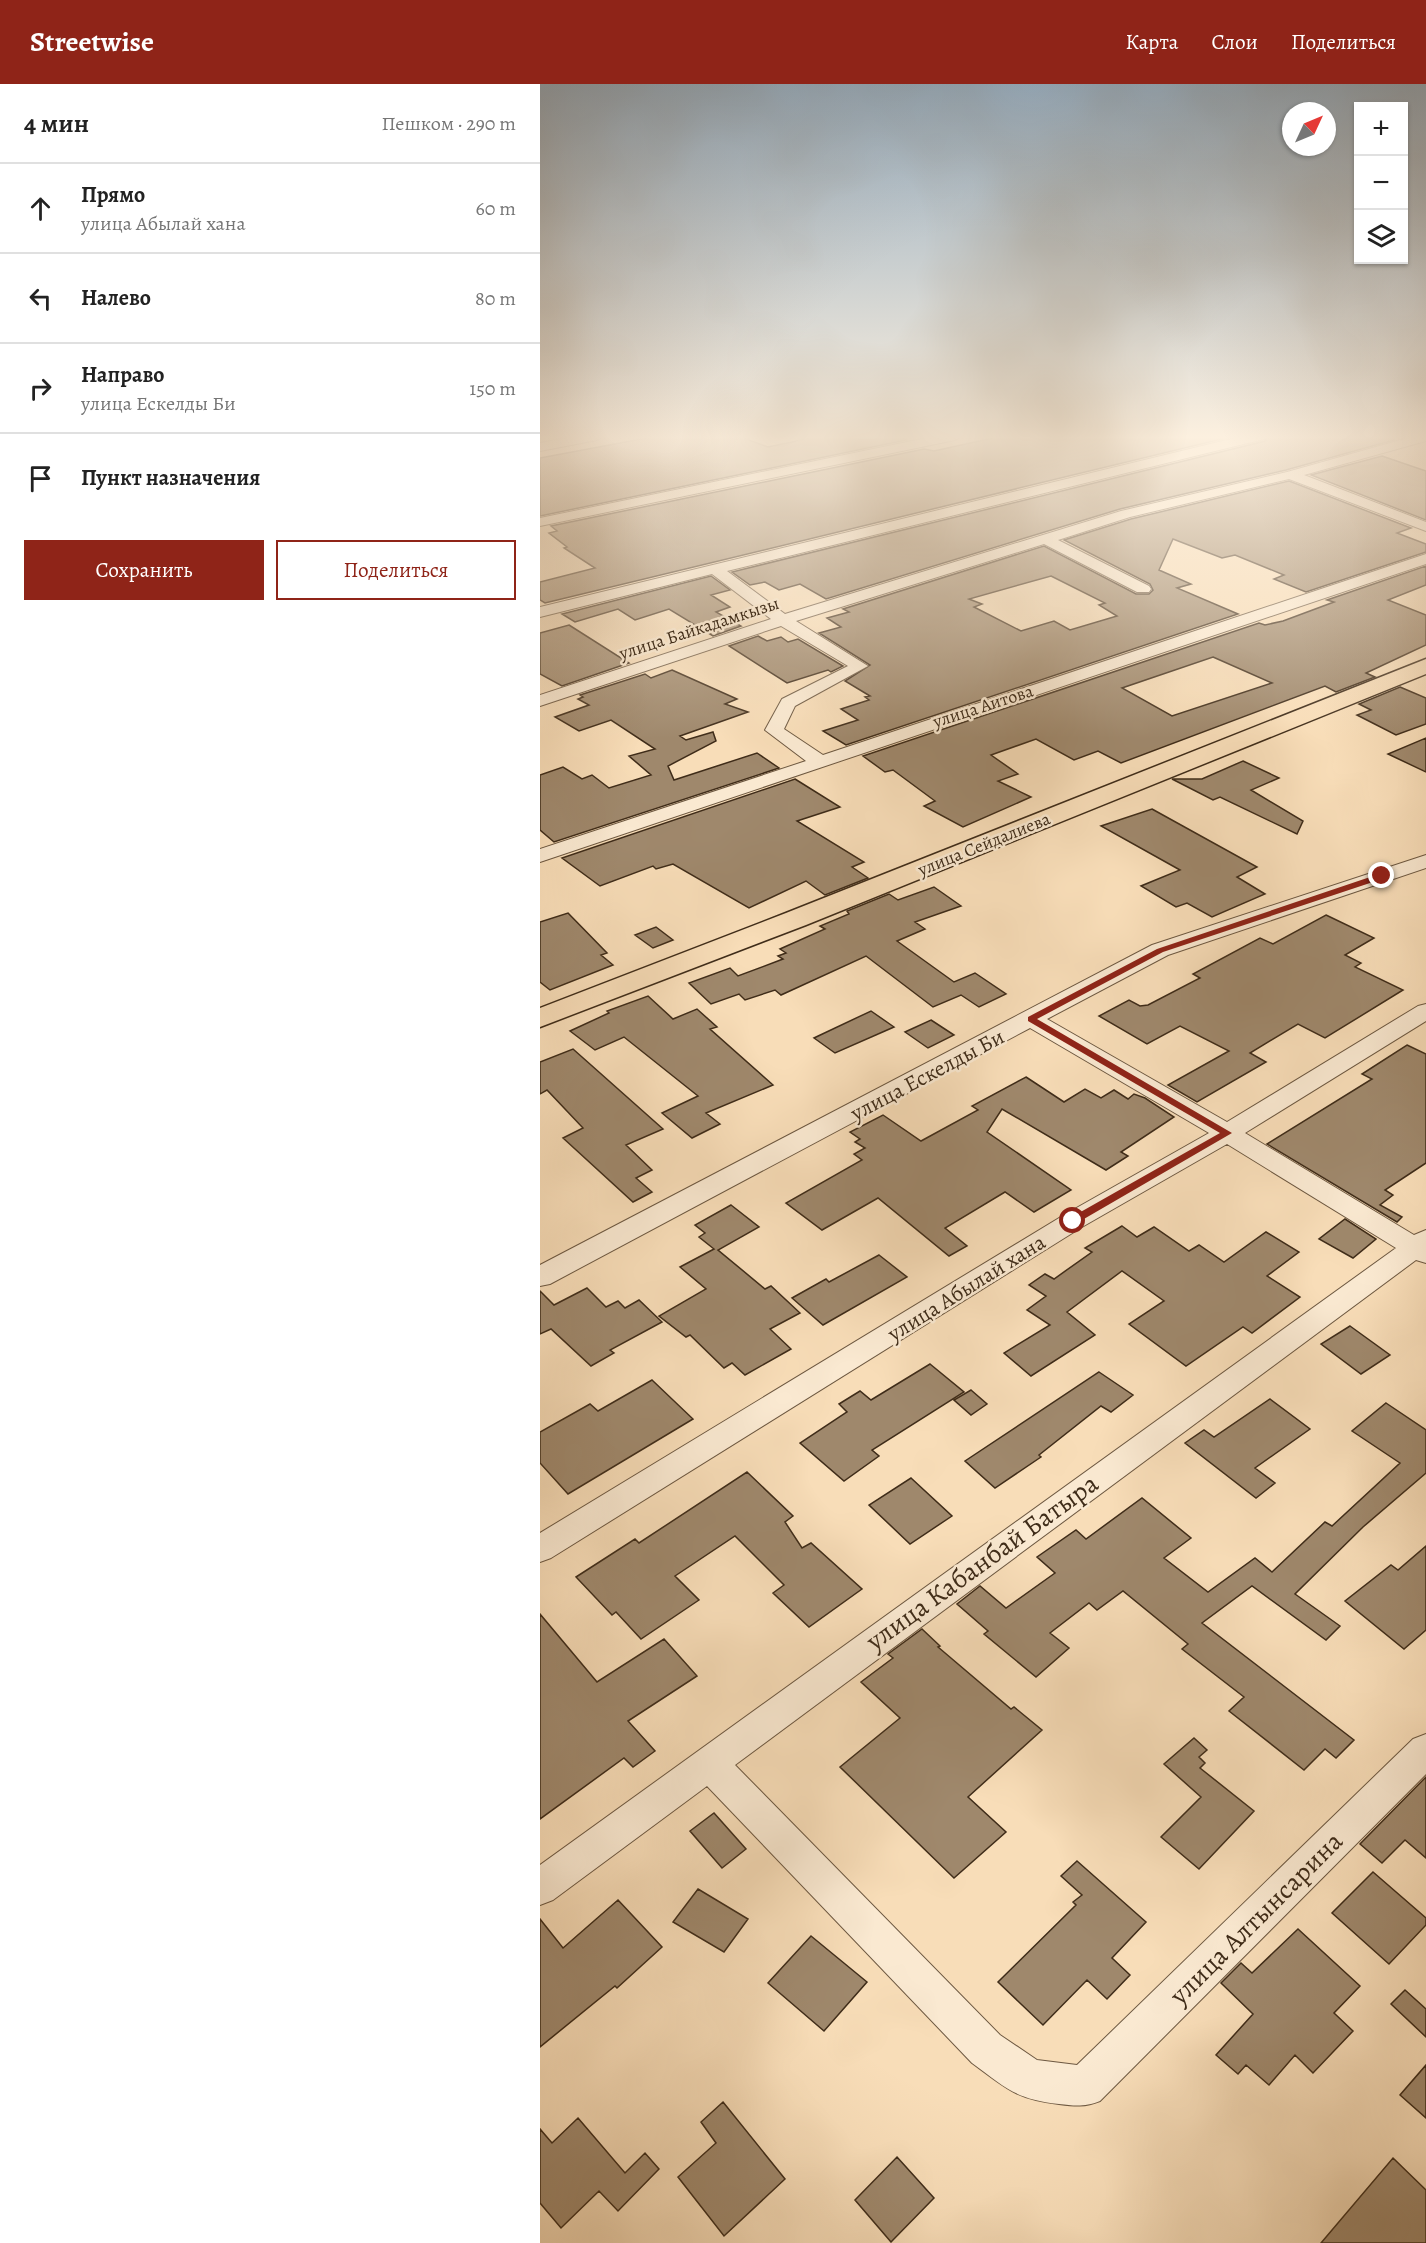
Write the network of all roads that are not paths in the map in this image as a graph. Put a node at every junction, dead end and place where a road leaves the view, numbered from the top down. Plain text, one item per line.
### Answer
1 (850, 537) edge
2 (1052, 537) edge
3 (1045, 539) junction
4 (1426, 559) edge
5 (715, 570) junction
6 (1143, 589) dead end
7 (540, 612) edge
8 (783, 620) junction
9 (1426, 666) edge
10 (540, 701) edge
11 (819, 760) junction
12 (540, 856) edge
13 (1426, 861) edge
14 (1426, 1011) edge
15 (540, 1018) edge
16 (1031, 1019) junction
17 (1227, 1133) junction
18 (1422, 1247) edge
19 (540, 1277) edge
20 (540, 1549) edge
21 (1426, 1750) edge
22 (708, 1761) junction
23 (540, 1887) edge

1 - 5 street
2 - 3 street, улица Байкадамкызы
3 - 6 street
3 - 8 street, улица Байкадамкызы
4 - 11 street, улица Аитова
5 - 7 street
5 - 8 street
8 - 10 street, улица Байкадамкызы
8 - 11 street
9 - 15 main road, улица Сейдалиева
11 - 12 street, улица Аитова
13 - 16 street, улица Ескелды Би
14 - 17 street, улица Абылай хана
16 - 17 street
16 - 19 street, улица Ескелды Би
17 - 18 street
17 - 20 street, улица Абылай хана
18 - 22 street, улица Кабанбай Батыра
21 - 22 street, улица Алтынсарина
22 - 23 street, улица Кабанбай Батыра

